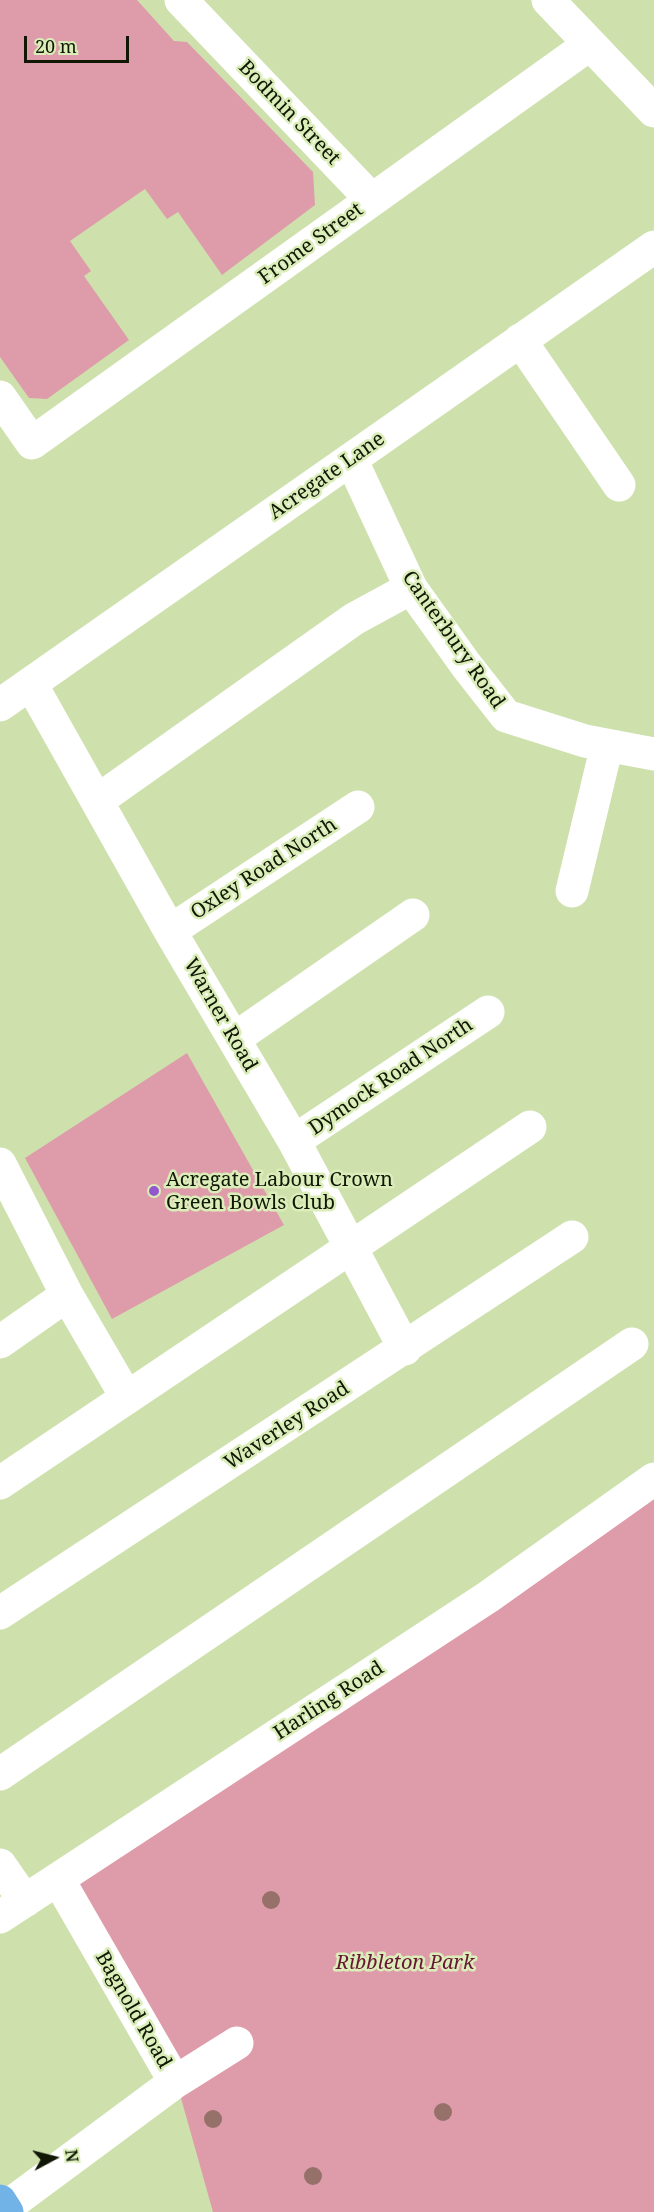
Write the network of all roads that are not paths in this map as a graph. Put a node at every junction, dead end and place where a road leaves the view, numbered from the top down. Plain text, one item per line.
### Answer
1 (181, 0) edge
2 (548, 0) edge
3 (590, 44) junction
4 (654, 111) edge
5 (372, 200) junction
6 (654, 247) edge
7 (520, 340) junction
8 (0, 397) edge
9 (351, 459) junction
10 (619, 485) dead end
11 (411, 588) junction
12 (31, 684) junction
13 (0, 705) edge
14 (607, 745) junction
15 (654, 754) edge
16 (97, 801) junction
17 (358, 807) dead end
18 (572, 891) dead end
19 (413, 915) dead end
20 (170, 931) junction
21 (488, 1012) dead end
22 (234, 1039) junction
23 (530, 1127) dead end
24 (294, 1141) junction
25 (3, 1178) edge
26 (572, 1238) dead end
27 (352, 1248) junction
28 (67, 1295) junction
29 (0, 1342) edge
30 (632, 1344) dead end
31 (405, 1349) junction
32 (127, 1398) junction
33 (654, 1479) edge
34 (0, 1483) edge
35 (0, 1613) edge
36 (0, 1774) edge
37 (0, 1865) edge
38 (58, 1880) junction
39 (12, 1909) edge
40 (237, 2043) dead end
41 (175, 2082) junction
42 (4, 2207) edge

1 - 5 street, Bodmin Street
2 - 3 street
3 - 4 street
3 - 5 street, Frome Street
5 - 8 street, Frome Street
6 - 7 street, Acregate Lane
7 - 9 street, Acregate Lane
7 - 10 street
9 - 11 street, Canterbury Road
9 - 12 street, Acregate Lane
11 - 14 street, Canterbury Road
11 - 16 street
12 - 13 street, Acregate Lane
12 - 16 street, Warner Road
14 - 15 street, Canterbury Road
14 - 18 street
16 - 20 street, Warner Road
17 - 20 street, Oxley Road North
19 - 22 street
20 - 22 street, Warner Road
21 - 24 street, Dymock Road North
22 - 24 street, Warner Road
23 - 27 street
24 - 27 street, Warner Road
25 - 28 street
26 - 31 street, Waverley Road
27 - 31 street, Warner Road
27 - 32 street
28 - 29 street
28 - 32 street
30 - 36 street
31 - 35 street, Waverley Road
32 - 34 street
33 - 38 street, Harling Road
37 - 39 street
38 - 39 street, Harling Road
38 - 41 street, Bagnold Road
40 - 41 street
41 - 42 street, Bagnold Road

